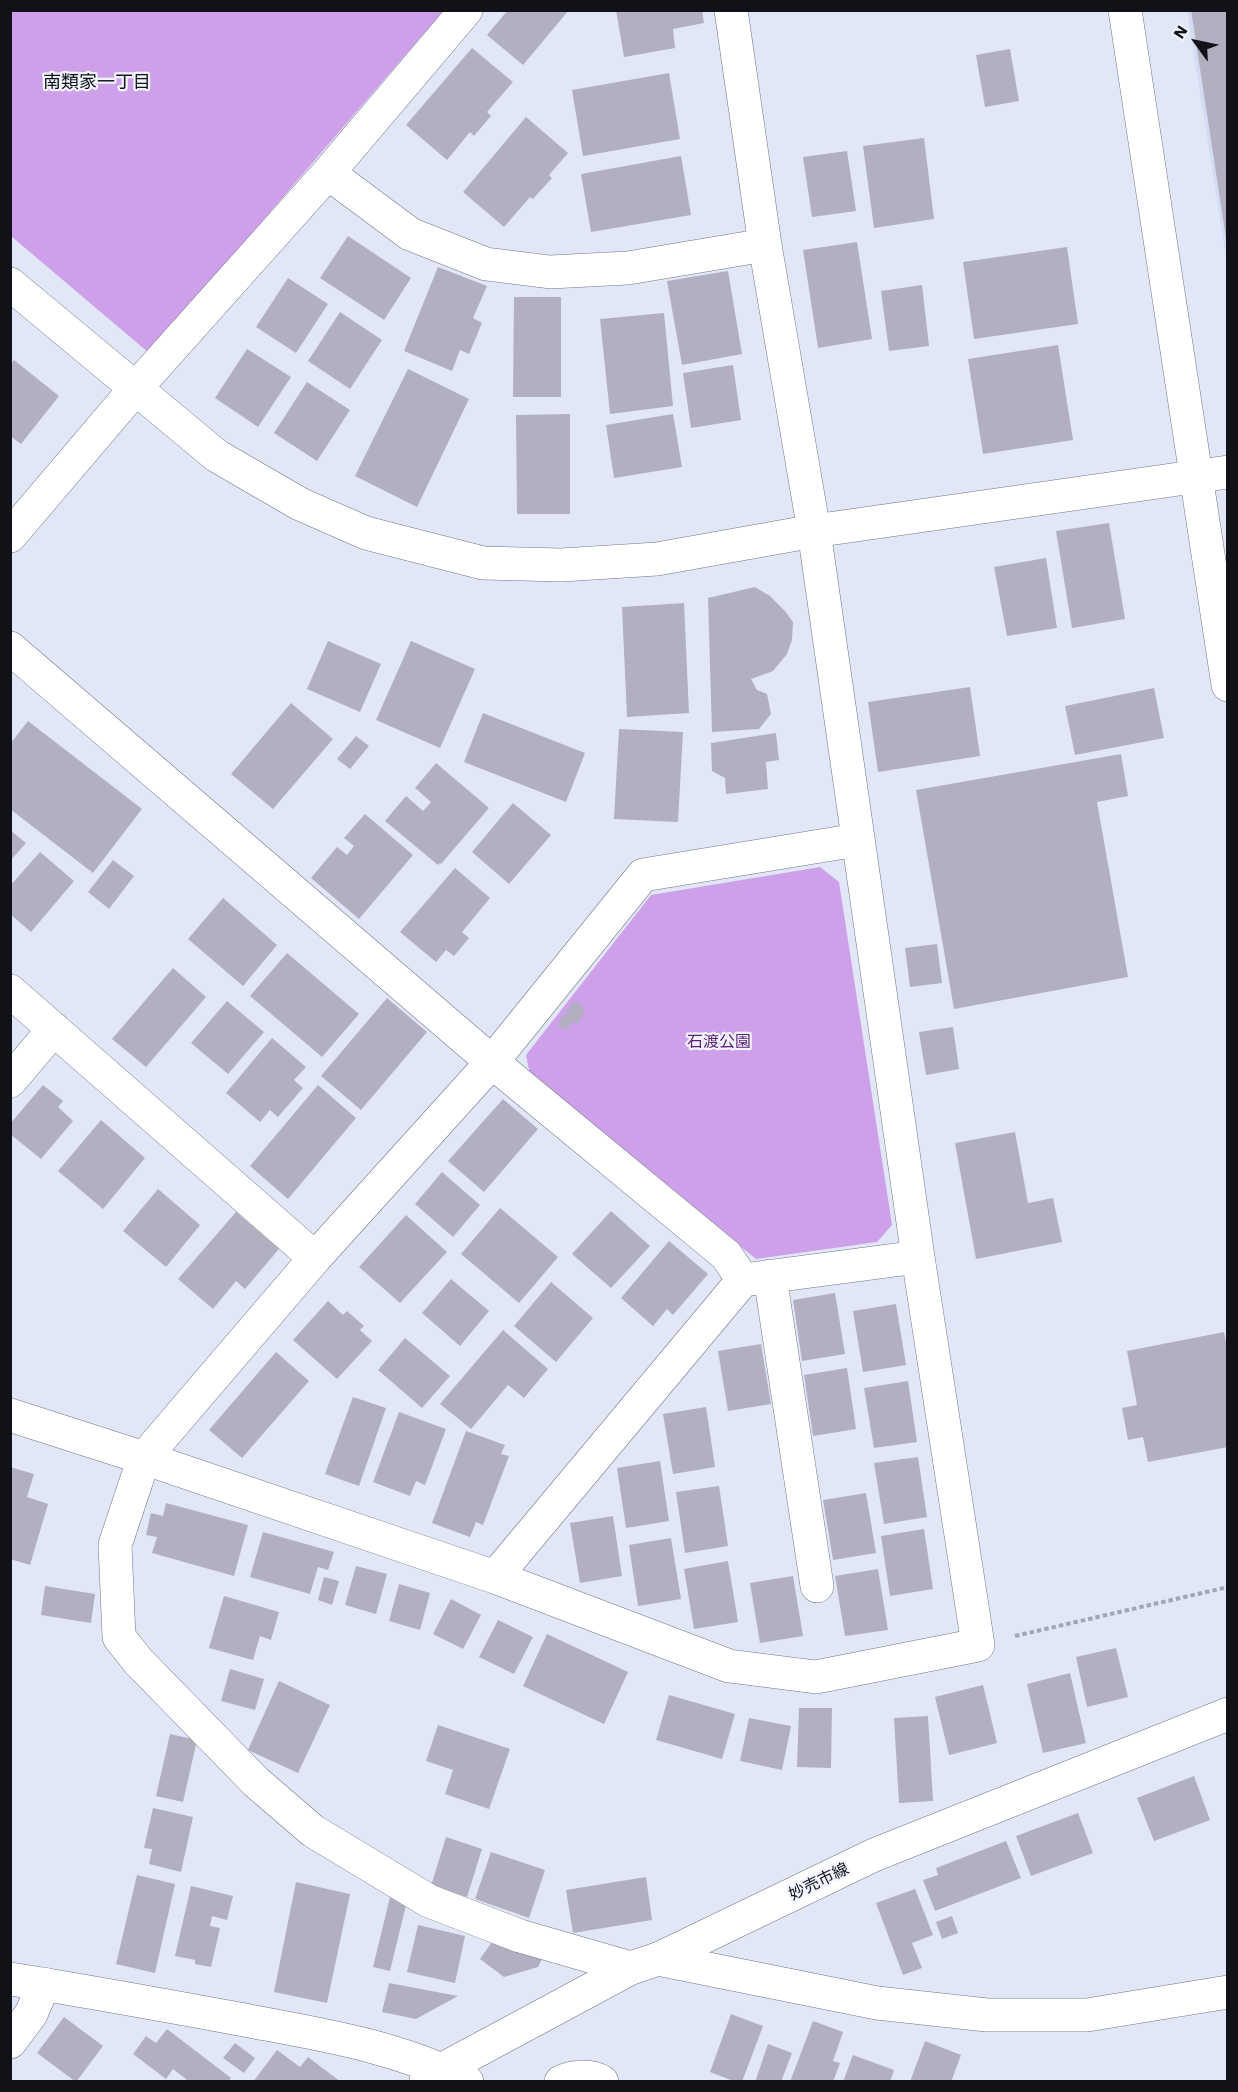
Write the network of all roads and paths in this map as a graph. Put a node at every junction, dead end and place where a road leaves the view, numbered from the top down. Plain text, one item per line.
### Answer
1 (466, 10) edge
2 (730, 10) edge
3 (1125, 10) edge
4 (328, 173) junction
5 (765, 245) junction
6 (10, 284) edge
7 (135, 389) junction
8 (1212, 474) edge
9 (814, 531) junction
10 (10, 536) edge
11 (10, 648) edge
12 (1227, 685) edge
13 (857, 840) junction
14 (10, 991) edge
15 (54, 1029) junction
16 (492, 1062) junction
17 (10, 1081) edge
18 (918, 1257) junction
19 (315, 1258) junction
20 (756, 1278) junction
21 (10, 1415) edge
22 (144, 1458) junction
23 (495, 1577) junction
24 (817, 1586) dead end
25 (1227, 1587) edge
26 (978, 1645) junction
27 (1227, 1714) edge
28 (645, 1964) junction
29 (10, 1979) edge
30 (44, 1984) junction
31 (1227, 1992) edge
32 (10, 2042) edge
33 (445, 2077) edge
34 (561, 2082) edge
35 (602, 2082) edge

1 - 4 street
2 - 5 street
3 - 8 street
4 - 5 street
4 - 7 street
5 - 9 street
6 - 7 street
7 - 9 street
7 - 10 street
8 - 9 street
8 - 12 street
9 - 13 street
11 - 16 street
13 - 16 street
13 - 18 street
14 - 15 street
15 - 17 street
15 - 19 street
16 - 19 street
16 - 20 street
18 - 20 street
18 - 26 street
19 - 22 street
20 - 23 street
20 - 24 street
21 - 22 street
22 - 23 street
22 - 28 street
23 - 26 street
25 - 26 path
27 - 28 street, 妙売市線
28 - 31 street
28 - 33 street, 妙売市線
29 - 30 street
30 - 32 street
30 - 33 street
34 - 35 street

